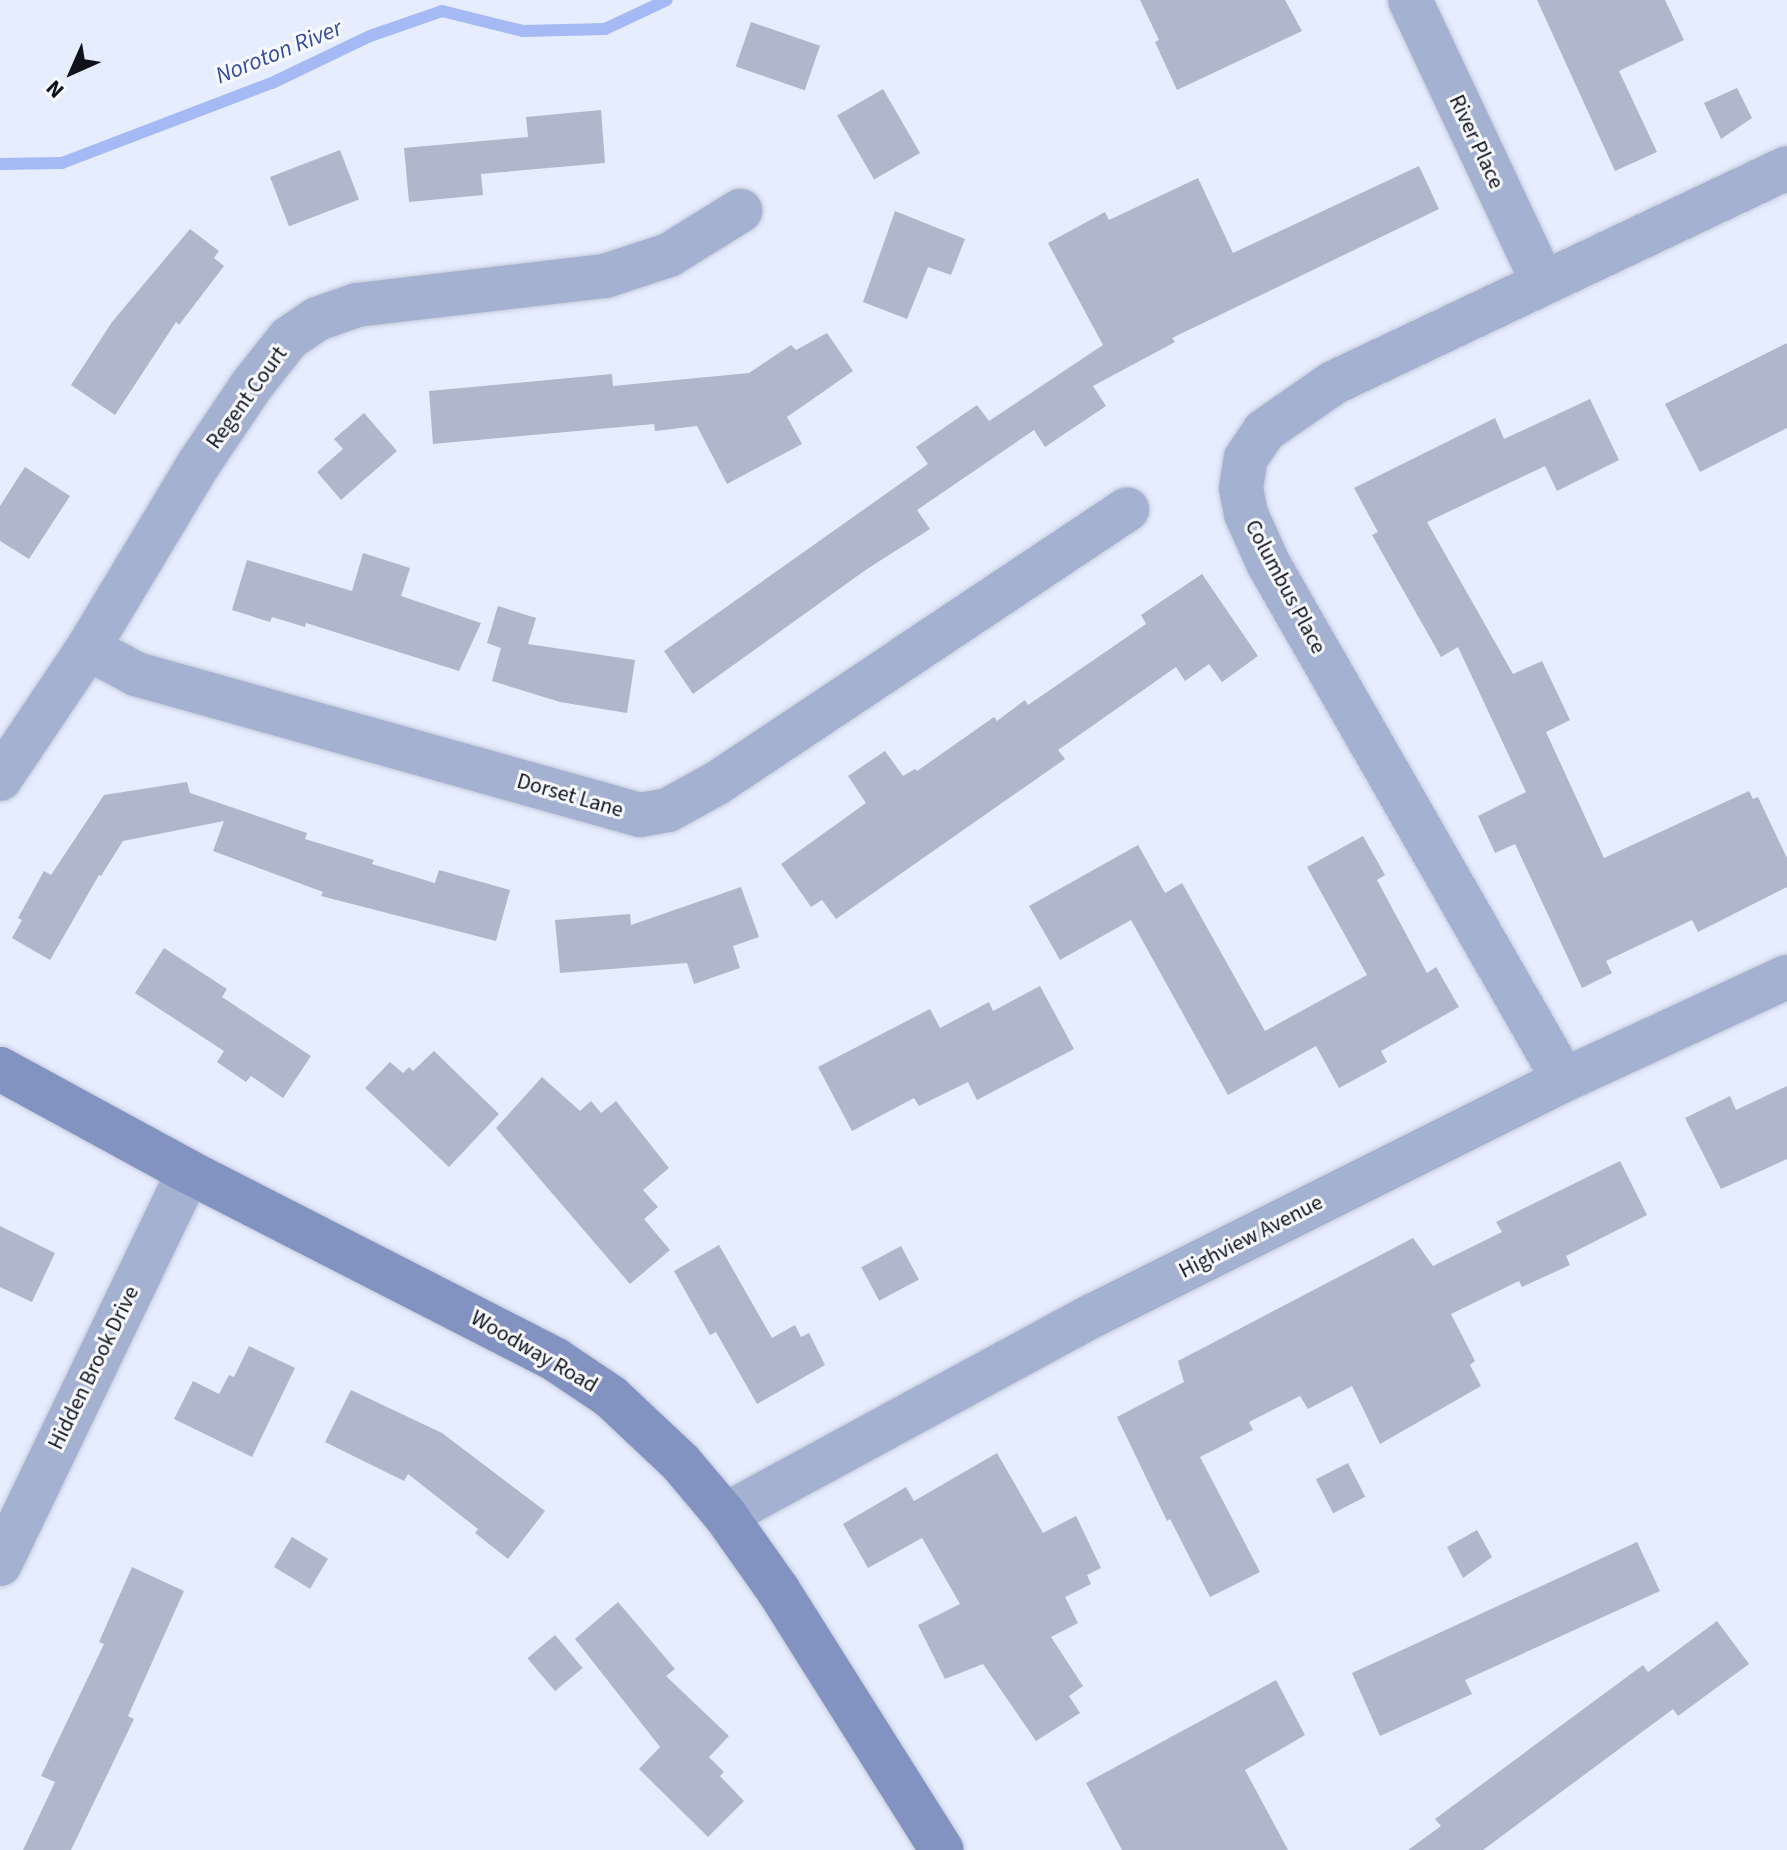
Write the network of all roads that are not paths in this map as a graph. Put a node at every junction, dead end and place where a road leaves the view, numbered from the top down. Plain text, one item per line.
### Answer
1 (1410, 0) edge
2 (1787, 168) edge
3 (740, 211) dead end
4 (1543, 283) junction
5 (1127, 510) dead end
6 (88, 648) junction
7 (0, 779) edge
8 (1787, 977) edge
9 (0, 1069) edge
10 (1564, 1080) junction
11 (189, 1172) junction
12 (725, 1515) junction
13 (0, 1564) edge
14 (942, 1850) edge

1 - 4 street, River Place
2 - 4 street, Columbus Place
3 - 6 street, Regent Court
4 - 10 street, Columbus Place
5 - 6 street, Dorset Lane
6 - 7 street, Regent Court
8 - 10 street, Highview Avenue
9 - 11 street, Woodway Road
10 - 12 street, Highview Avenue
11 - 12 street, Woodway Road
11 - 13 street, Hidden Brook Drive
12 - 14 street, Woodway Road

